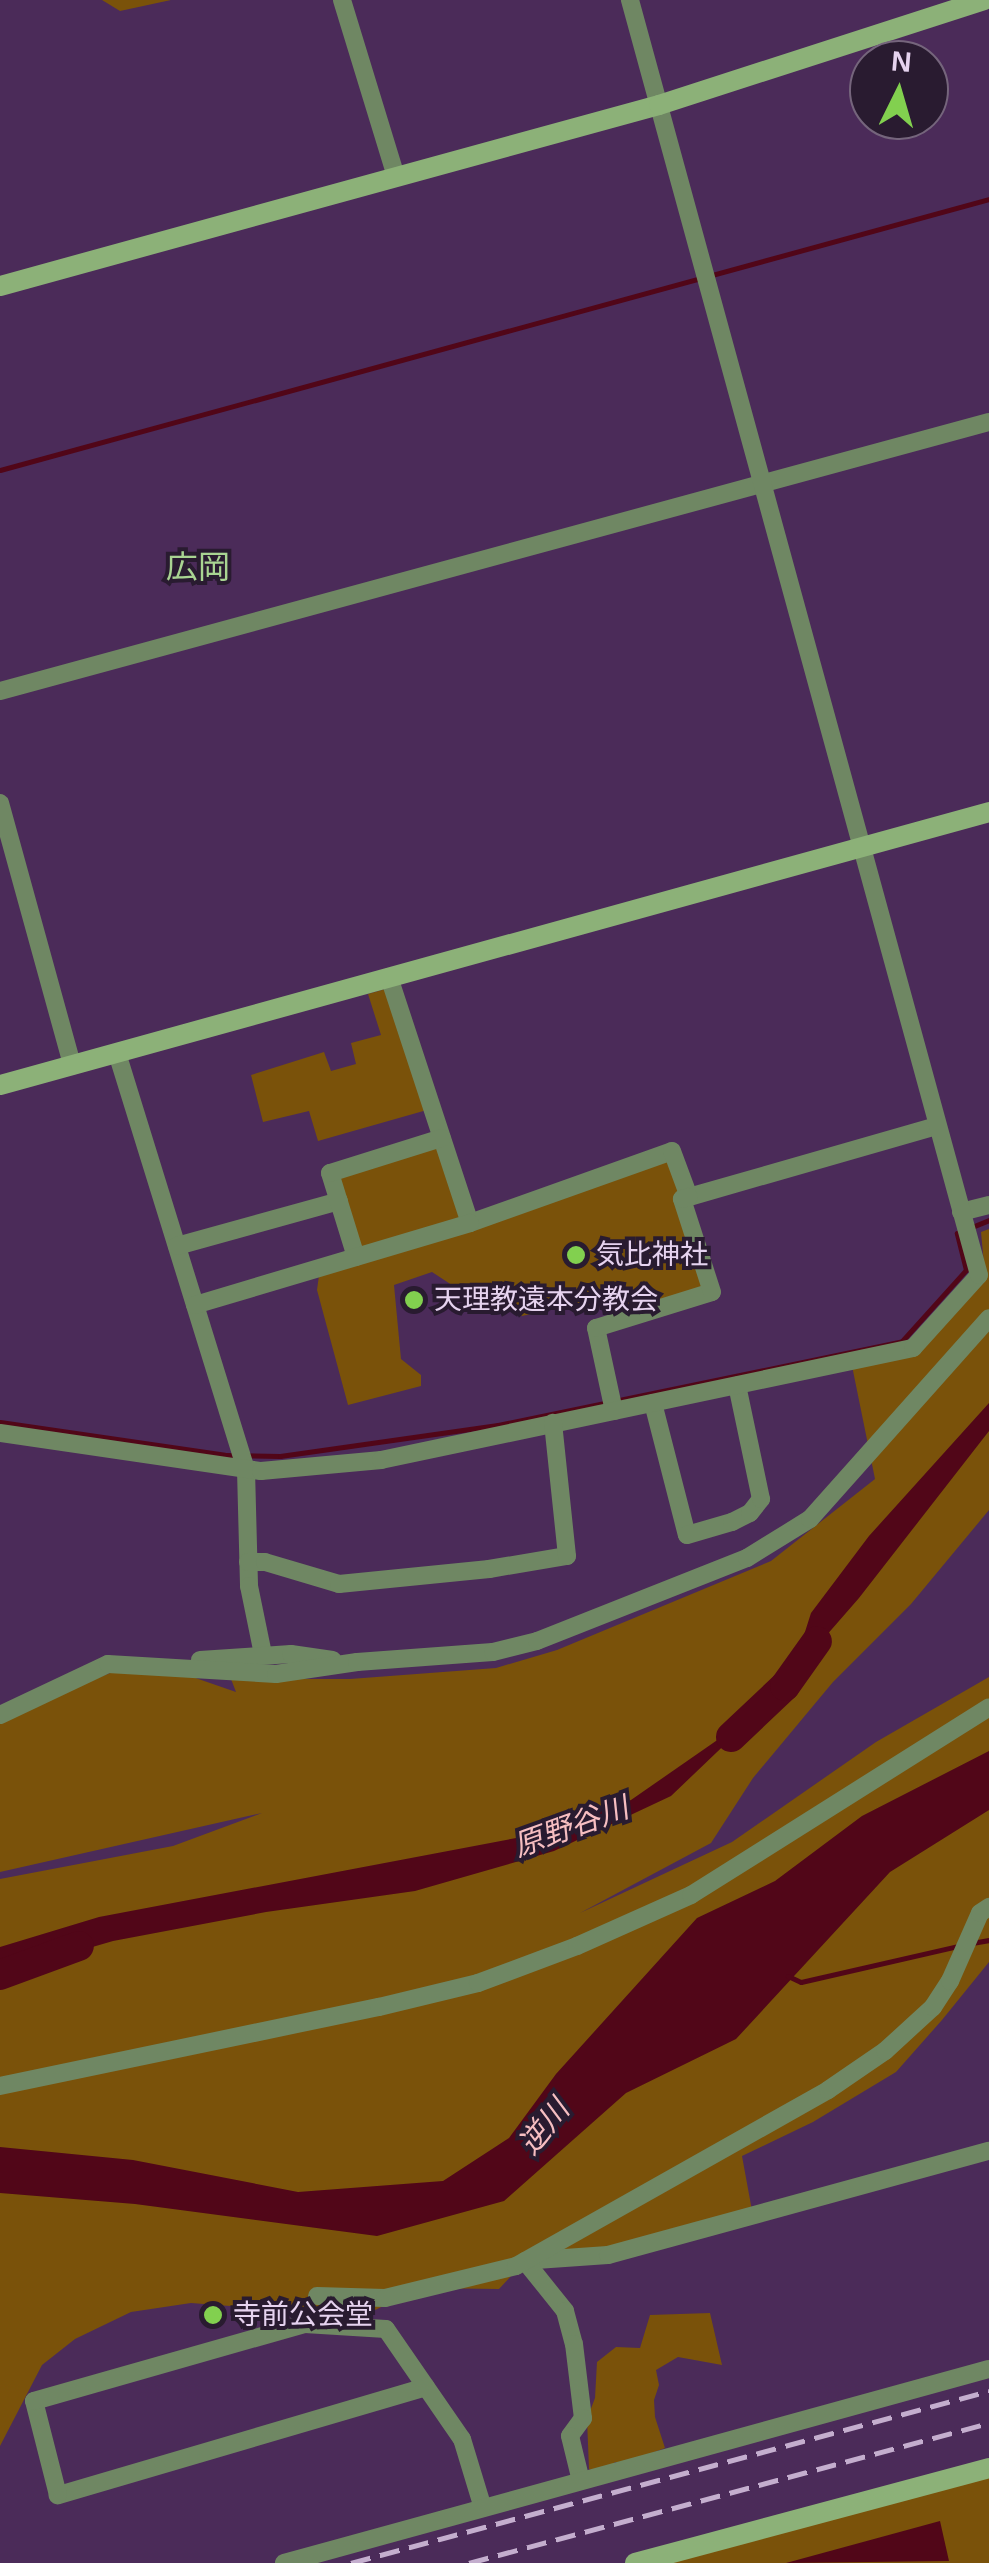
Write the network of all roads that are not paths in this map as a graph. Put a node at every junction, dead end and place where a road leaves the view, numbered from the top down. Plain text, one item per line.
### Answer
1 (342, 0) edge
2 (630, 0) edge
3 (984, 0) edge
4 (659, 105) junction
5 (396, 178) junction
6 (0, 286) edge
7 (989, 422) edge
8 (760, 485) junction
9 (0, 691) edge
10 (0, 803) edge
11 (989, 812) edge
12 (859, 847) junction
13 (389, 978) junction
14 (117, 1053) junction
15 (72, 1065) junction
16 (0, 1085) edge
17 (937, 1126) junction
18 (442, 1138) junction
19 (689, 1197) junction
20 (339, 1201) junction
21 (989, 1205) edge
22 (961, 1212) junction
23 (470, 1223) junction
24 (177, 1246) junction
25 (356, 1257) junction
26 (195, 1305) junction
27 (989, 1318) edge
28 (736, 1385) junction
29 (652, 1403) junction
30 (614, 1411) junction
31 (553, 1424) junction
32 (0, 1433) edge
33 (246, 1470) junction
34 (248, 1562) junction
35 (263, 1654) junction
36 (347, 1664) junction
37 (181, 1666) junction
38 (989, 1707) edge
39 (0, 1715) edge
40 (989, 1908) edge
41 (0, 2086) edge
42 (989, 2152) edge
43 (525, 2261) junction
44 (318, 2296) dead end
45 (386, 2298) junction
46 (386, 2328) junction
47 (989, 2368) edge
48 (426, 2387) junction
49 (989, 2468) edge
50 (582, 2481) junction
51 (483, 2508) junction
52 (284, 2563) edge
53 (636, 2563) edge

1 - 5 street
2 - 4 street
3 - 4 street
4 - 5 street
4 - 8 street
5 - 6 street
7 - 8 street
8 - 9 street
8 - 12 street
10 - 15 street
11 - 12 street
12 - 13 street
12 - 17 street
13 - 14 street
13 - 18 street
14 - 15 street
14 - 24 street
15 - 16 street
17 - 19 street
17 - 22 street
18 - 20 street
18 - 23 street
19 - 23 street
19 - 30 street
20 - 24 street
20 - 25 street
21 - 22 street
22 - 28 street
23 - 25 street
24 - 26 street
25 - 26 street
26 - 33 street
27 - 36 street
28 - 29 street
28 - 29 street
29 - 30 street
30 - 31 street
31 - 33 street
31 - 34 street
32 - 33 street
33 - 34 street
34 - 35 street
35 - 36 street
35 - 37 street
36 - 37 street
37 - 39 street
38 - 41 street
40 - 43 street
42 - 43 street
43 - 45 street
43 - 50 street
44 - 45 street
45 - 46 street
46 - 48 street
46 - 48 street
47 - 50 street
48 - 51 street
49 - 53 street
50 - 51 street
51 - 52 street

